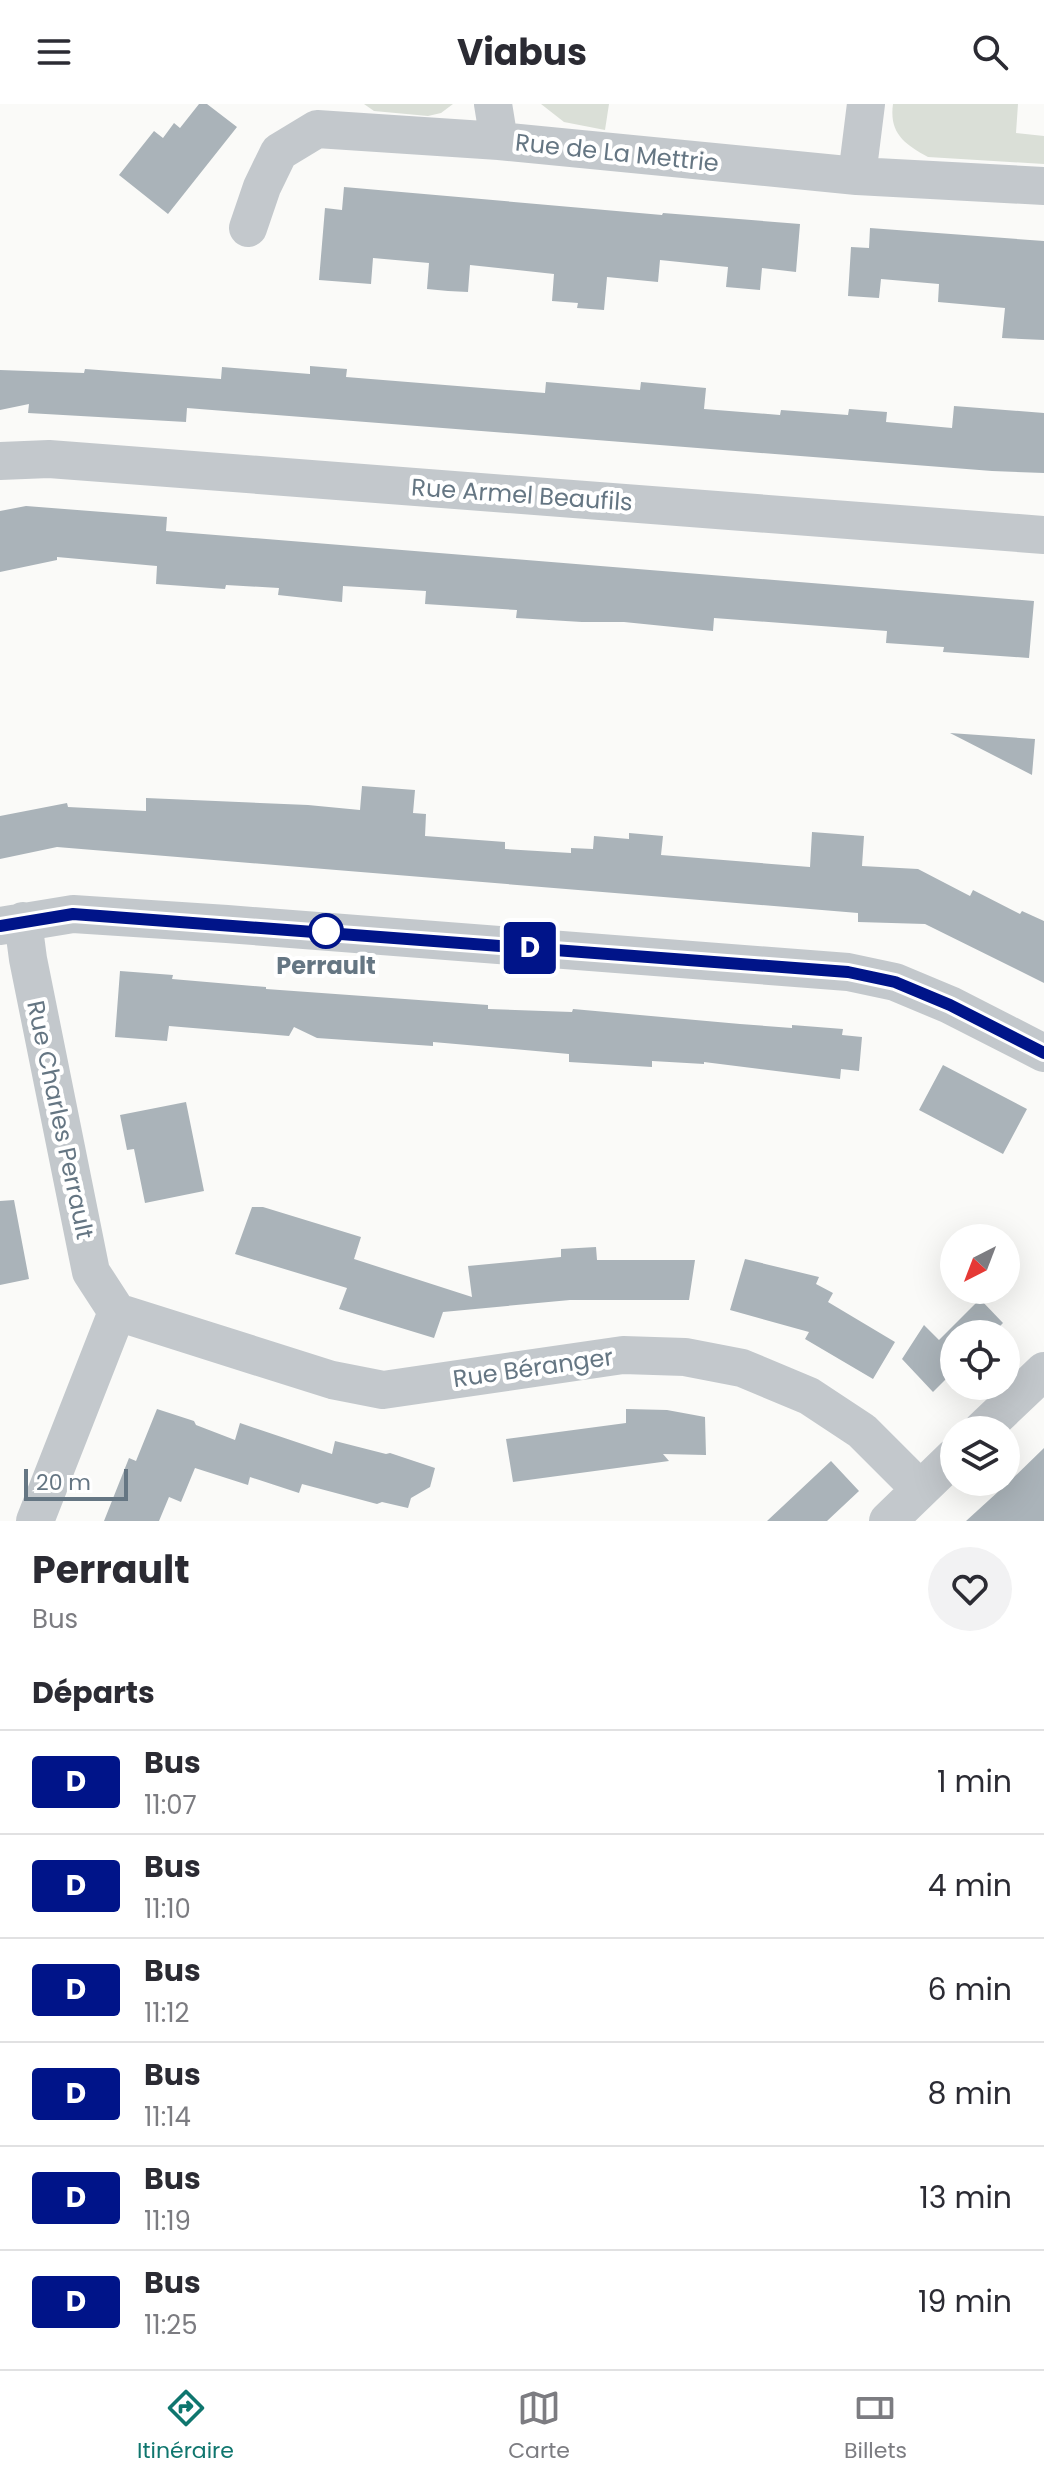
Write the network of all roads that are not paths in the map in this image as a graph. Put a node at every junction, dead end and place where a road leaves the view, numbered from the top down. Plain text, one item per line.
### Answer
1 (493, 104) edge
2 (866, 104) edge
3 (499, 141) junction
4 (857, 176) junction
5 (1044, 186) edge
6 (248, 228) dead end
7 (0, 461) edge
8 (1044, 535) edge
9 (12, 923) edge
10 (1044, 1053) edge
11 (117, 1312) junction
12 (1044, 1371) edge
13 (997, 1416) edge
14 (940, 1470) edge
15 (920, 1489) junction
16 (35, 1521) edge
17 (888, 1521) edge

1 - 3 street
2 - 4 street
3 - 4 street, Rue de La Mettrie
3 - 6 street, Rue de La Mettrie
4 - 5 street, Rue de La Mettrie
7 - 8 street, Rue Armel Beaufils
9 - 10 street
9 - 11 street, Rue Charles Perrault
11 - 15 street, Rue Béranger
11 - 16 street
12 - 13 street
14 - 15 street
15 - 17 street

